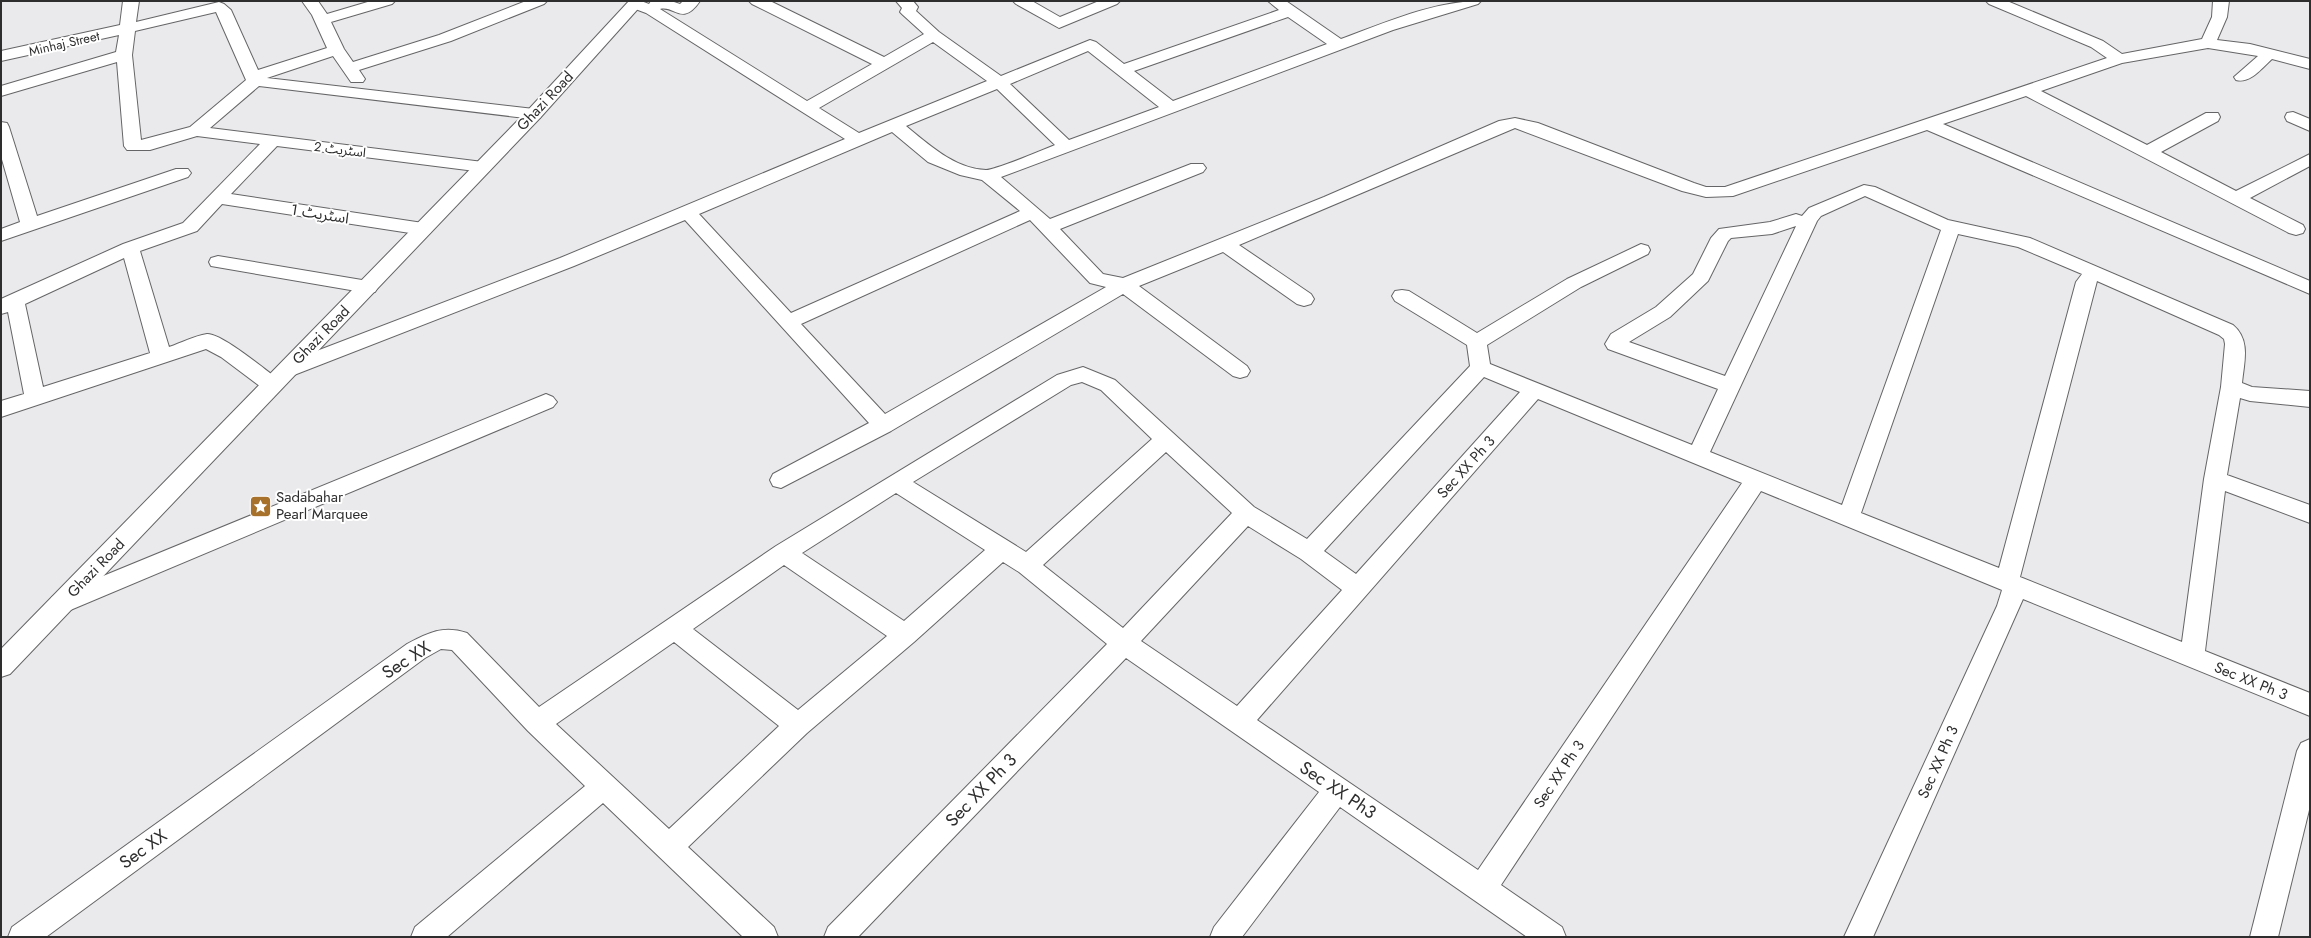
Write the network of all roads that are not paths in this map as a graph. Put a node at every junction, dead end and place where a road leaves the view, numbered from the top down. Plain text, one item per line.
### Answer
1 (130, 1) edge
2 (310, 1) edge
3 (387, 1) edge
4 (540, 1) edge
5 (692, 1) edge
6 (757, 1) edge
7 (904, 1) edge
8 (1021, 1) edge
9 (1112, 1) edge
10 (1276, 1) edge
11 (1473, 1) edge
12 (1994, 1) edge
13 (2221, 1) edge
14 (641, 5) edge
15 (1290, 11) junction
16 (323, 20) junction
17 (127, 28) junction
18 (934, 35) junction
19 (2208, 43) junction
20 (1339, 45) junction
21 (336, 50) junction
22 (2269, 54) junction
23 (124, 55) junction
24 (1, 56) edge
25 (2119, 59) junction
26 (885, 64) junction
27 (2310, 64) edge
28 (349, 68) junction
29 (1121, 70) junction
30 (2242, 77) dead end
31 (254, 79) junction
32 (1000, 82) junction
33 (2027, 90) junction
34 (1, 91) edge
35 (370, 95) junction
36 (809, 108) junction
37 (1170, 108) junction
38 (534, 114) junction
39 (2212, 118) dead end
40 (2293, 118) dead end
41 (1928, 124) junction
42 (896, 126) junction
43 (2310, 126) edge
44 (1, 127) edge
45 (196, 131) junction
46 (858, 140) junction
47 (273, 141) junction
48 (1067, 147) junction
49 (2148, 152) junction
50 (2310, 159) edge
51 (483, 167) junction
52 (1196, 168) dead end
53 (182, 173) dead end
54 (988, 176) junction
55 (218, 198) junction
56 (2236, 198) junction
57 (1033, 212) junction
58 (688, 213) junction
59 (1807, 223) junction
60 (30, 224) junction
61 (1048, 227) junction
62 (1951, 227) junction
63 (423, 229) junction
64 (2296, 229) dead end
65 (1, 235) edge
66 (1225, 244) junction
67 (130, 248) junction
68 (1641, 250) dead end
69 (218, 262) dead end
70 (2093, 271) junction
71 (1124, 286) junction
72 (368, 287) junction
73 (2310, 288) edge
74 (1402, 296) dead end
75 (1304, 299) dead end
76 (8, 304) edge
77 (788, 322) junction
78 (1477, 342) junction
79 (161, 355) junction
80 (1481, 368) junction
81 (287, 370) junction
82 (1240, 371) dead end
83 (272, 385) junction
84 (1731, 386) junction
85 (2231, 387) junction
86 (1534, 390) junction
87 (35, 397) junction
88 (2310, 399) edge
89 (546, 402) dead end
90 (1, 409) edge
91 (883, 425) junction
92 (1167, 438) junction
93 (1698, 454) junction
94 (2215, 479) junction
95 (781, 480) dead end
96 (1756, 480) junction
97 (896, 482) junction
98 (1246, 513) junction
99 (2310, 514) edge
100 (1849, 516) junction
101 (1002, 549) junction
102 (1309, 552) junction
103 (784, 553) junction
104 (1027, 565) junction
105 (2011, 584) junction
106 (1358, 589) junction
107 (60, 604) junction
108 (675, 629) junction
109 (905, 635) junction
110 (1124, 643) junction
111 (2192, 657) junction
112 (1, 666) edge
113 (2310, 705) edge
114 (1239, 722) junction
115 (537, 723) junction
116 (798, 724) junction
117 (2310, 751) edge
118 (603, 787) junction
119 (1337, 789) junction
120 (669, 847) junction
121 (1482, 889) junction
122 (22, 937) edge
123 (425, 937) edge
124 (764, 937) edge
125 (838, 937) edge
126 (1224, 937) edge
127 (1552, 937) edge
128 (1858, 937) edge
129 (2264, 937) edge

1 - 17 street
2 - 16 street
3 - 16 street
4 - 28 street
5 - 14 street
6 - 26 street
7 - 18 street
8 - 9 street
10 - 15 street
11 - 20 street
12 - 25 street
13 - 19 street
14 - 36 street
14 - 38 street, Ghazi Road
15 - 20 street
15 - 29 street
16 - 21 street
17 - 23 street
17 - 24 street, Minhaj Street
17 - 31 street, Minhaj Street
18 - 26 street
18 - 32 street
19 - 22 street
19 - 25 street
20 - 37 street
21 - 28 street
21 - 31 street
22 - 27 street
22 - 30 street
23 - 34 street
23 - 45 street
25 - 33 street
26 - 36 street
28 - 35 street
29 - 32 street
29 - 37 street
31 - 35 street
31 - 45 street
32 - 42 street
32 - 48 street
33 - 41 street
33 - 49 street
35 - 38 street
36 - 46 street
37 - 48 street
38 - 51 street, Ghazi Road
39 - 49 street
40 - 43 street
41 - 66 street
41 - 73 street
42 - 46 street
42 - 54 street
44 - 60 street
45 - 47 street, اسٹریٹ 2
46 - 58 street
47 - 51 street, اسٹریٹ 2
47 - 55 street
48 - 54 street
49 - 56 street
50 - 56 street
51 - 63 street, Ghazi Road
52 - 61 street
53 - 60 street
54 - 57 street
55 - 63 street, اسٹریٹ 1
55 - 67 street
56 - 64 street
57 - 61 street
57 - 77 street
58 - 77 street
58 - 81 street
59 - 62 street
59 - 84 street
59 - 84 street
60 - 65 street
61 - 71 street
62 - 70 street
62 - 100 street
63 - 72 street, Ghazi Road
66 - 71 street
66 - 75 street
67 - 76 street
67 - 79 street
68 - 78 street
69 - 72 street
70 - 85 street
70 - 105 street
71 - 82 street
71 - 91 street
72 - 81 street, Ghazi Road
74 - 78 street
76 - 87 street
77 - 91 street
78 - 80 street
79 - 83 street
79 - 87 street
80 - 86 street
80 - 102 street
81 - 83 street, Ghazi Road
83 - 107 street, Ghazi Road
84 - 93 street
85 - 88 street
85 - 94 street
86 - 93 street, Sec XX Ph 3
86 - 106 street, Sec XX Ph 3
87 - 90 street
89 - 107 street
91 - 95 street
92 - 97 street
92 - 98 street
92 - 104 street
93 - 96 street, Sec XX Ph 3
94 - 99 street
94 - 111 street
96 - 100 street, Sec XX Ph 3
96 - 121 street, Sec XX Ph 3
97 - 101 street, Sec XX Ph3
97 - 103 street
98 - 102 street
98 - 110 street, Sec XX Ph 3
100 - 105 street, Sec XX Ph 3
101 - 104 street, Sec XX Ph3
101 - 109 street
102 - 106 street
103 - 108 street
103 - 109 street
104 - 110 street, Sec XX Ph3
105 - 111 street, Sec XX Ph 3
105 - 128 street, Sec XX Ph 3
106 - 114 street, Sec XX Ph 3
107 - 112 street, Ghazi Road
108 - 115 street
108 - 116 street
109 - 116 street
110 - 114 street, Sec XX Ph3
110 - 125 street, Sec XX Ph 3
111 - 113 street, Sec XX Ph 3
114 - 119 street, Sec XX Ph3
115 - 118 street, Sec XX
115 - 122 street, Sec XX
116 - 120 street
117 - 129 street
118 - 120 street, Sec XX
118 - 123 street
119 - 121 street, Sec XX Ph3
119 - 126 street
120 - 124 street, Sec XX
121 - 127 street, Sec XX Ph3

